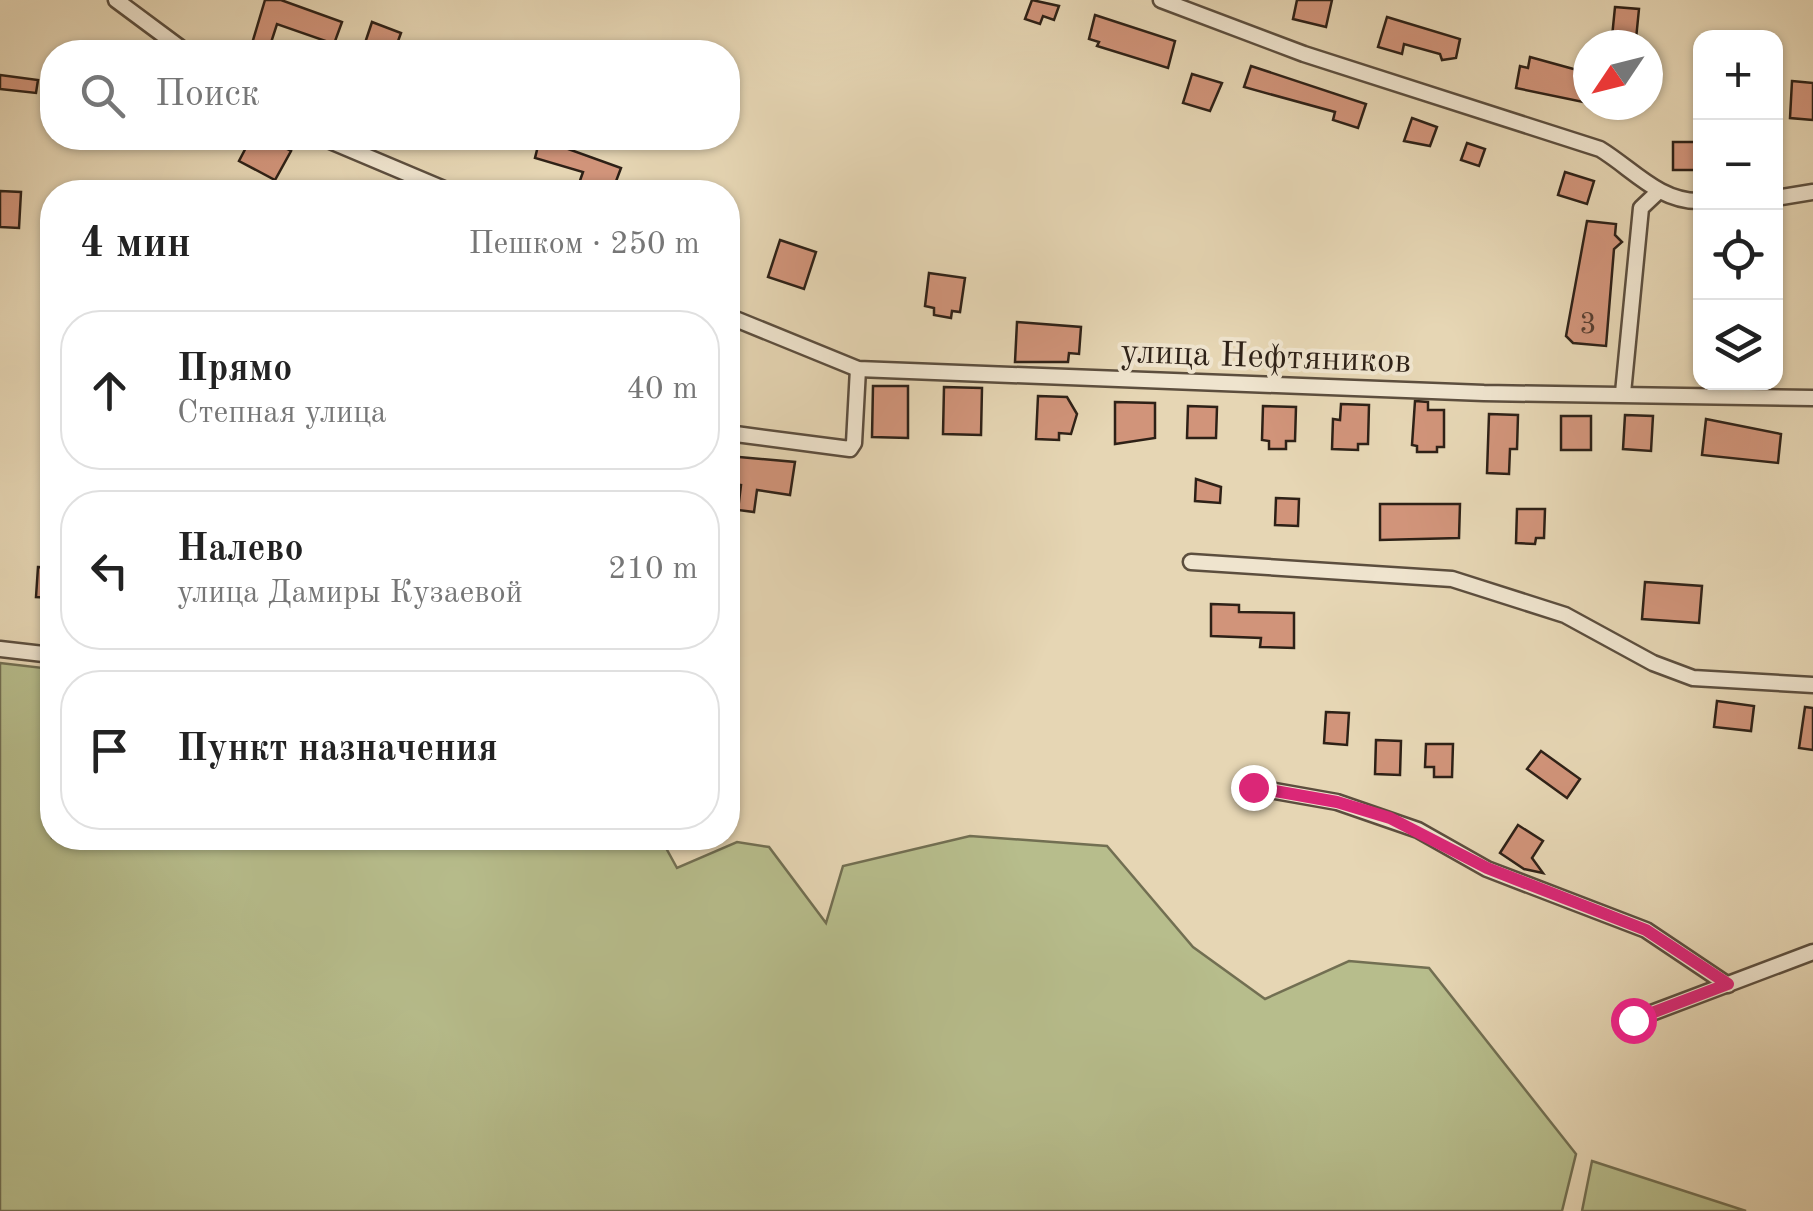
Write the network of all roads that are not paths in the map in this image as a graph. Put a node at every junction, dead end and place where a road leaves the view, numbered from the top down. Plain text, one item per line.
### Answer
1 (116, 0) edge
2 (1162, 0) edge
3 (1190, 4) edge
4 (170, 40) edge
5 (351, 150) edge
6 (423, 180) edge
7 (1659, 191) junction
8 (1813, 192) edge
9 (1783, 197) edge
10 (1693, 201) edge
11 (740, 321) edge
12 (858, 370) junction
13 (1623, 393) junction
14 (1813, 398) edge
15 (740, 435) edge
16 (1190, 562) dead end
17 (0, 649) edge
18 (40, 654) edge
19 (1813, 685) edge
20 (1253, 787) dead end
21 (1813, 952) edge
22 (1728, 984) junction
23 (1633, 1020) dead end

1 - 4 street
2 - 3 street
3 - 7 street
5 - 6 street
7 - 10 street
7 - 13 street
8 - 9 street
11 - 12 street, улица Нефтяников
12 - 13 street, улица Нефтяников
12 - 15 street
13 - 14 street, улица Нефтяников
16 - 19 street
17 - 18 street
20 - 22 street
21 - 22 street
22 - 23 street

